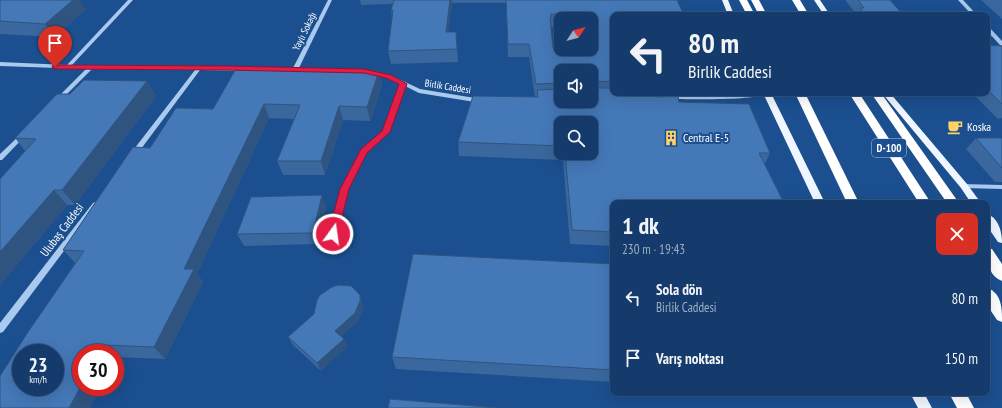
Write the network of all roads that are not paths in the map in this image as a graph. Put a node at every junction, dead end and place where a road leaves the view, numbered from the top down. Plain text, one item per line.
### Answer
1 (131, 0) edge
2 (330, 0) edge
3 (725, 0) edge
4 (743, 0) edge
5 (755, 0) edge
6 (796, 0) edge
7 (817, 0) edge
8 (960, 0) edge
9 (730, 12) edge
10 (749, 12) edge
11 (761, 12) edge
12 (803, 12) edge
13 (825, 12) edge
14 (972, 12) edge
15 (990, 31) edge
16 (1002, 44) edge
17 (0, 64) edge
18 (68, 67) junction
19 (90, 68) junction
20 (199, 68) junction
21 (250, 69) edge
22 (288, 70) edge
23 (295, 70) junction
24 (303, 70) edge
25 (364, 71) edge
26 (403, 84) junction
27 (745, 96) edge
28 (767, 96) edge
29 (801, 96) edge
30 (856, 96) edge
31 (878, 96) edge
32 (889, 96) edge
33 (660, 97) edge
34 (487, 102) edge
35 (51, 107) edge
36 (28, 130) edge
37 (0, 158) edge
38 (128, 161) edge
39 (964, 186) junction
40 (1002, 187) edge
41 (100, 198) edge
42 (819, 200) edge
43 (851, 200) edge
44 (923, 200) edge
45 (950, 200) edge
46 (974, 200) edge
47 (990, 222) edge
48 (333, 234) dead end
49 (1002, 239) edge
50 (990, 257) edge
51 (1002, 275) edge
52 (990, 298) edge
53 (1002, 316) edge
54 (0, 329) edge
55 (919, 396) edge
56 (959, 396) edge
57 (925, 408) edge
58 (966, 408) edge

1 - 18 street
2 - 23 street, Yaylı Sokağı
3 - 9 main road
4 - 10 highway
5 - 11 highway
6 - 12 highway
7 - 13 main road
8 - 14 street
15 - 16 street
17 - 18 street
18 - 19 street
19 - 20 street
19 - 35 street
20 - 21 street
20 - 38 street
22 - 23 street
23 - 24 street
25 - 26 street, Birlik Caddesi
26 - 34 street, Birlik Caddesi
26 - 48 street
27 - 33 street
28 - 42 main road
29 - 43 highway
30 - 44 highway, D-100
31 - 45 highway
32 - 39 main road
36 - 37 street
39 - 40 street
39 - 46 main road
41 - 54 street, Ulubaş Caddesi
47 - 49 main road
50 - 51 highway
52 - 53 highway
55 - 57 main road
56 - 58 highway

